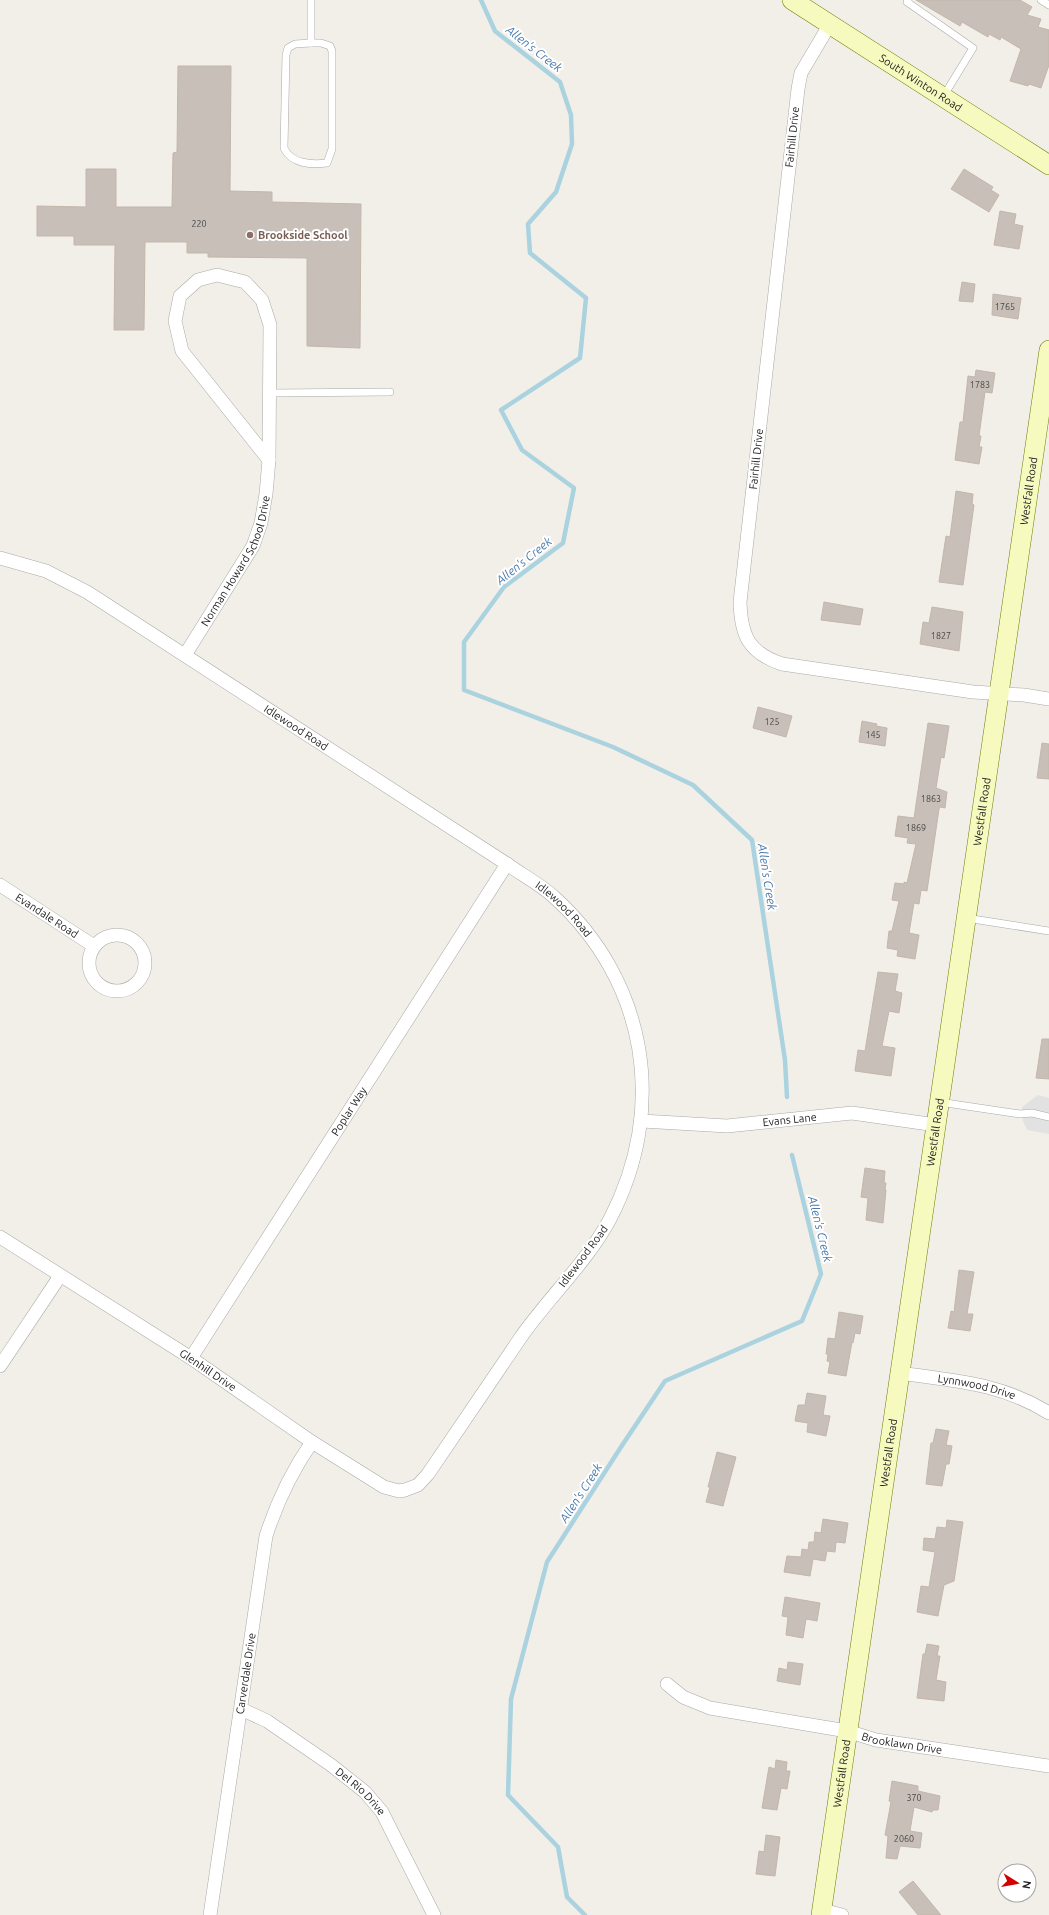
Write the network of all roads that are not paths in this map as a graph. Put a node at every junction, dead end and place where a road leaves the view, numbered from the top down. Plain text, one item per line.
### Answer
1 (311, 0) edge
2 (792, 0) edge
3 (908, 0) edge
4 (1041, 0) edge
5 (1049, 5) edge
6 (830, 24) junction
7 (311, 43) junction
8 (943, 97) junction
9 (1049, 165) edge
10 (1049, 350) edge
11 (390, 392) dead end
12 (270, 393) junction
13 (269, 460) junction
14 (0, 558) edge
15 (185, 655) junction
16 (999, 694) junction
17 (1049, 699) edge
18 (507, 864) junction
19 (0, 885) edge
20 (966, 918) junction
21 (1049, 931) edge
22 (94, 946) junction
23 (939, 1102) junction
24 (1049, 1117) edge
25 (642, 1121) junction
26 (936, 1126) junction
27 (0, 1237) edge
28 (60, 1276) junction
29 (191, 1358) junction
30 (0, 1366) edge
31 (900, 1373) junction
32 (1049, 1414) edge
33 (312, 1442) junction
34 (418, 1485) joint
35 (667, 1684) dead end
36 (242, 1710) junction
37 (847, 1731) junction
38 (1049, 1766) edge
39 (822, 1912) edge
40 (210, 1915) edge
41 (434, 1915) edge
42 (842, 1915) edge

1 - 7 lane
2 - 6 street, South Winton Road
3 - 8 lane
4 - 5 lane
6 - 8 street, South Winton Road
6 - 16 street, Fairhill Drive
7 - 7 lane
8 - 9 street, South Winton Road
10 - 16 street, Westfall Road
11 - 12 lane
12 - 13 street, Norman Howard School Drive
12 - 13 street, Norman Howard School Drive
13 - 15 street, Norman Howard School Drive
14 - 15 street, Idlewood Road
15 - 18 street, Idlewood Road
16 - 17 street, Fairhill Drive
16 - 20 street, Westfall Road
18 - 25 street, Idlewood Road
18 - 29 street, Poplar Way
19 - 22 street, Evandale Road
20 - 21 lane
20 - 23 street, Westfall Road
22 - 22 street
23 - 24 lane
23 - 26 street, Westfall Road
25 - 26 street, Evans Lane
25 - 34 street, Idlewood Road
26 - 31 street, Westfall Road
27 - 28 street, Glenhill Drive
28 - 29 street, Glenhill Drive
28 - 30 street
29 - 33 street, Glenhill Drive
31 - 32 street, Lynnwood Drive
31 - 37 street, Westfall Road
33 - 34 street, Glenhill Drive
33 - 36 street, Carverdale Drive
35 - 37 street, Brooklawn Drive
36 - 40 street, Carverdale Drive
36 - 41 street, Del Rio Drive
37 - 38 street, Brooklawn Drive
37 - 39 street, Westfall Road
39 - 42 street

